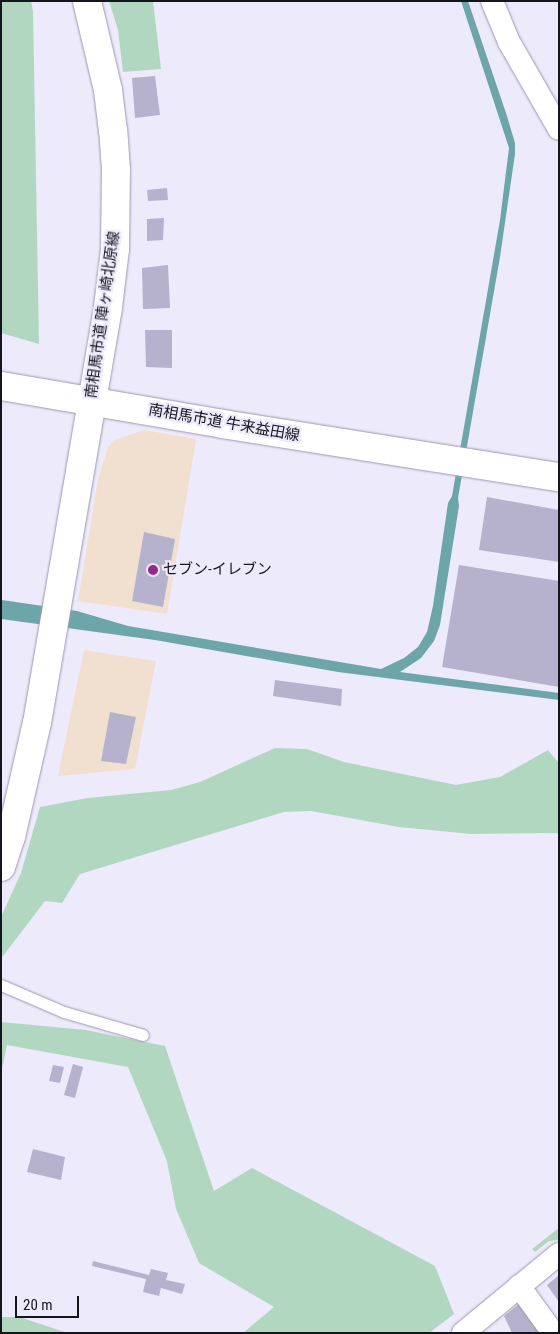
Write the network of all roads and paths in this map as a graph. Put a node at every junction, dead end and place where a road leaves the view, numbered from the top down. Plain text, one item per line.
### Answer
1 (87, 1) edge
2 (492, 1) edge
3 (559, 129) edge
4 (1, 386) edge
5 (92, 400) junction
6 (559, 477) edge
7 (10, 804) edge
8 (1, 867) edge
9 (1, 985) edge
10 (144, 1036) dead end
11 (559, 1254) edge
12 (519, 1286) junction
13 (463, 1333) edge
14 (553, 1333) edge

1 - 5 street, 南相馬市道 陣ヶ崎北原線
2 - 3 street
4 - 5 street, 南相馬市道 牛来益田線
5 - 6 street, 南相馬市道 牛来益田線
5 - 7 street, 南相馬市道 陣ヶ崎北原線
7 - 8 street
9 - 10 lane
11 - 12 street
12 - 13 street
12 - 14 street

